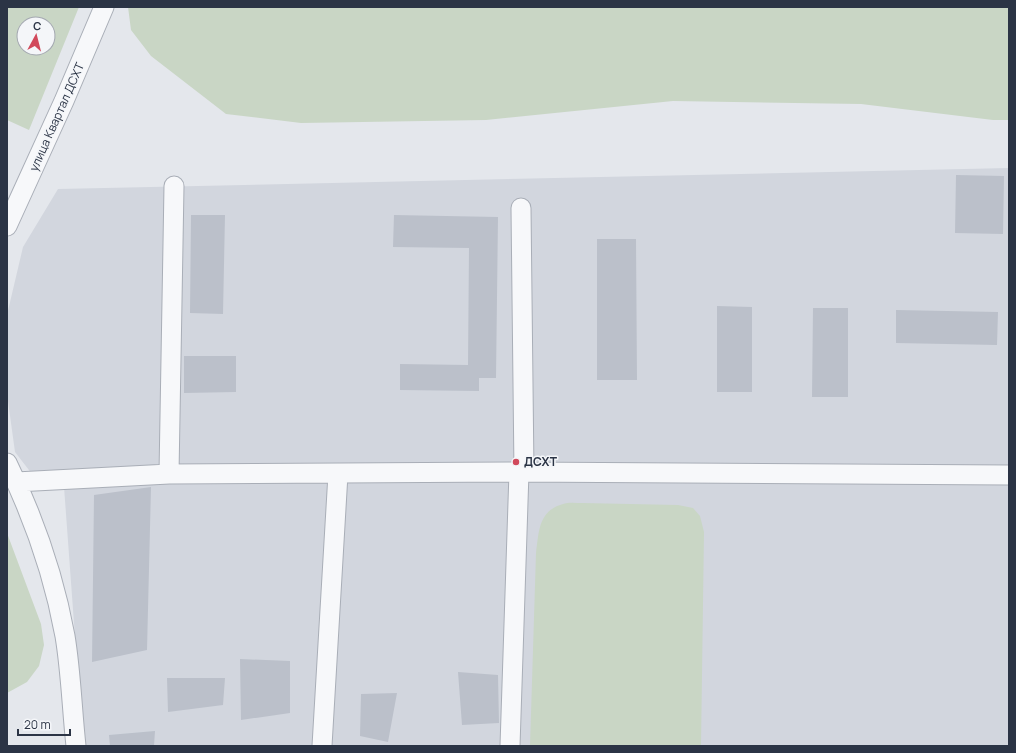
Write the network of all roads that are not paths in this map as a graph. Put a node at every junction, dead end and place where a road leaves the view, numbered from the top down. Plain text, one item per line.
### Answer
1 (104, 7) edge
2 (174, 186) dead end
3 (521, 208) dead end
4 (7, 226) edge
5 (7, 463) edge
6 (522, 472) junction
7 (169, 474) junction
8 (338, 474) junction
9 (1009, 475) edge
10 (16, 482) junction
11 (76, 746) edge
12 (322, 746) edge
13 (510, 746) edge

1 - 4 street, улица Квартал ДСХТ
2 - 7 street
3 - 6 street
5 - 10 street
6 - 8 street
6 - 9 street
6 - 13 street
7 - 8 street
7 - 10 street
8 - 12 street
10 - 11 street

